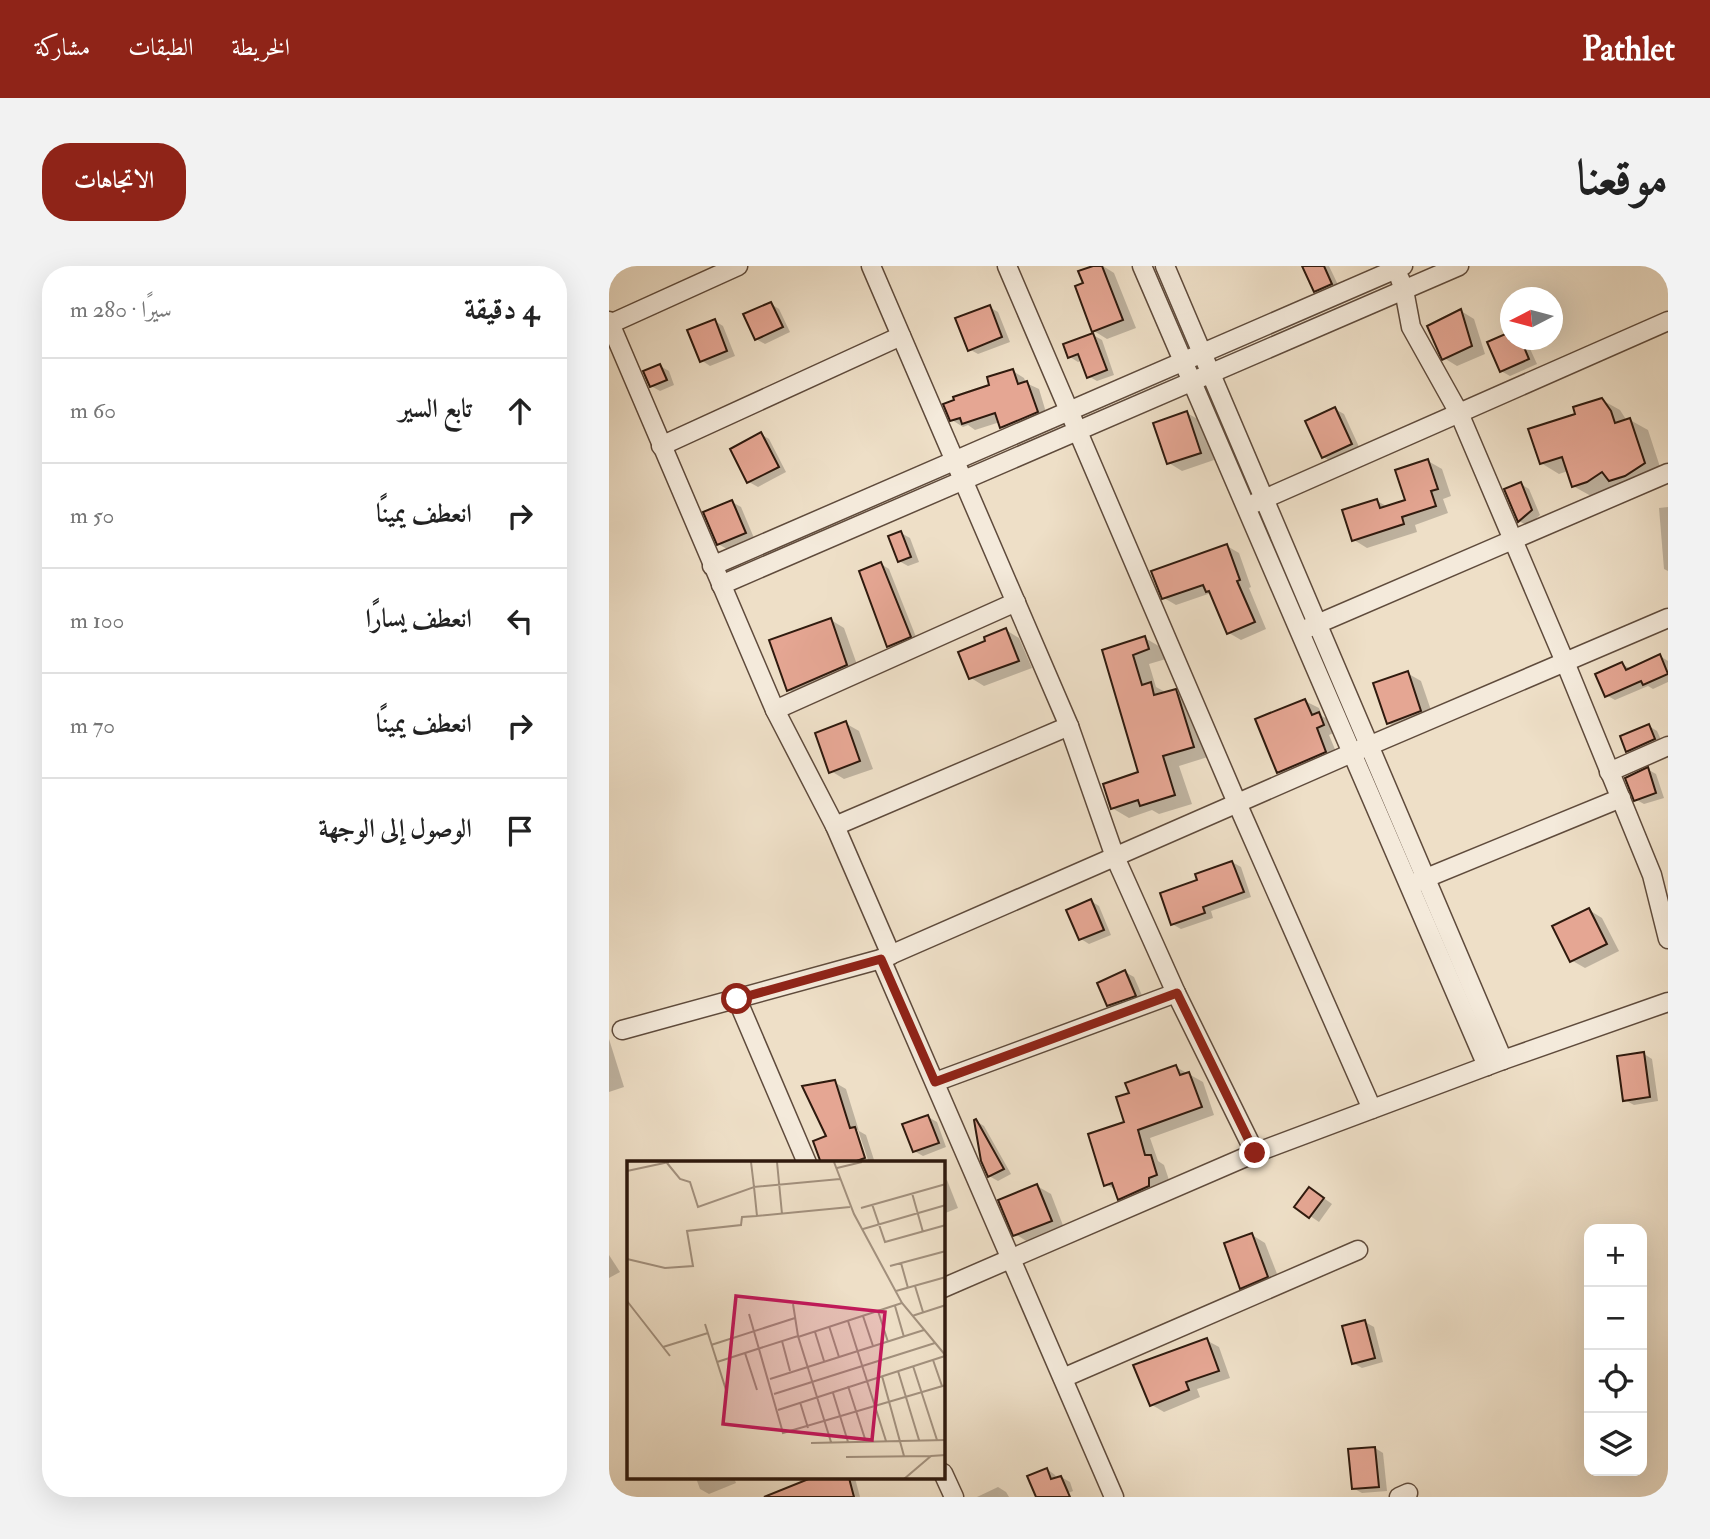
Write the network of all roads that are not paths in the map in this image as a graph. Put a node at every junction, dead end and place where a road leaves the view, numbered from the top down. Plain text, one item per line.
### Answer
1 (738, 266) edge
2 (871, 266) edge
3 (1007, 266) edge
4 (1142, 266) edge
5 (1165, 266) edge
6 (1459, 266) edge
7 (1398, 267) edge
8 (1404, 289) junction
9 (1668, 321) edge
10 (610, 323) edge
11 (901, 337) junction
12 (1202, 352) junction
13 (1183, 361) junction
14 (1210, 372) junction
15 (1191, 382) junction
16 (1069, 411) junction
17 (1459, 413) junction
18 (1077, 431) junction
19 (661, 446) junction
20 (954, 460) junction
21 (1668, 474) edge
22 (963, 480) junction
23 (1264, 498) junction
24 (1246, 507) junction
25 (1511, 540) junction
26 (712, 566) junction
27 (721, 585) junction
28 (1016, 602) junction
29 (1668, 618) edge
30 (1317, 624) junction
31 (1299, 632) junction
32 (1565, 662) junction
33 (775, 710) junction
34 (1069, 726) junction
35 (1369, 746) junction
36 (1668, 746) edge
37 (1352, 753) junction
38 (1609, 772) junction
39 (1621, 798) junction
40 (1237, 803) junction
41 (835, 826) junction
42 (1115, 857) junction
43 (1417, 882) junction
44 (1668, 939) edge
45 (886, 957) junction
46 (1177, 993) junction
47 (737, 999) junction
48 (1668, 1002) edge
49 (622, 1030) dead end
50 (1495, 1063) junction
51 (935, 1082) junction
52 (1372, 1109) junction
53 (1255, 1153) junction
54 (806, 1161) edge
55 (1358, 1250) dead end
56 (1011, 1259) junction
57 (945, 1287) edge
58 (1063, 1378) junction
59 (945, 1477) edge
60 (954, 1497) edge
61 (1114, 1497) edge

1 - 10 street
2 - 11 street
3 - 16 street
4 - 13 street
5 - 12 street
6 - 8 street
7 - 8 street
7 - 12 street
8 - 14 street
8 - 17 street
9 - 17 street
10 - 19 street
11 - 19 street
11 - 20 street
12 - 13 street
12 - 14 street
13 - 15 street
13 - 16 street
14 - 15 street
14 - 23 street
15 - 18 street
15 - 24 street
16 - 18 street
16 - 20 street
17 - 23 street
17 - 25 street
18 - 22 street
18 - 40 street
19 - 26 street
20 - 22 street
20 - 26 street
21 - 25 street
22 - 27 street
22 - 28 street
23 - 24 street
23 - 30 street
24 - 31 street
25 - 30 street
25 - 32 street
26 - 27 street
27 - 33 street
28 - 33 street
28 - 34 street
29 - 32 street
30 - 31 street
30 - 35 street
31 - 37 street
32 - 35 street
32 - 38 street
33 - 41 street
34 - 41 street
34 - 42 street
35 - 37 street
35 - 43 street
36 - 38 street
37 - 40 street
37 - 43 street
38 - 39 street
39 - 43 street
39 - 44 street
40 - 42 street
40 - 52 street
41 - 45 street
42 - 45 street
42 - 46 street
43 - 50 street
45 - 47 street
45 - 51 street
46 - 51 street
46 - 53 street
47 - 49 street
47 - 54 street
48 - 50 street
50 - 52 street
51 - 56 street
52 - 53 street
53 - 56 street
55 - 58 street
56 - 57 street
56 - 58 street
58 - 61 street
59 - 60 street

